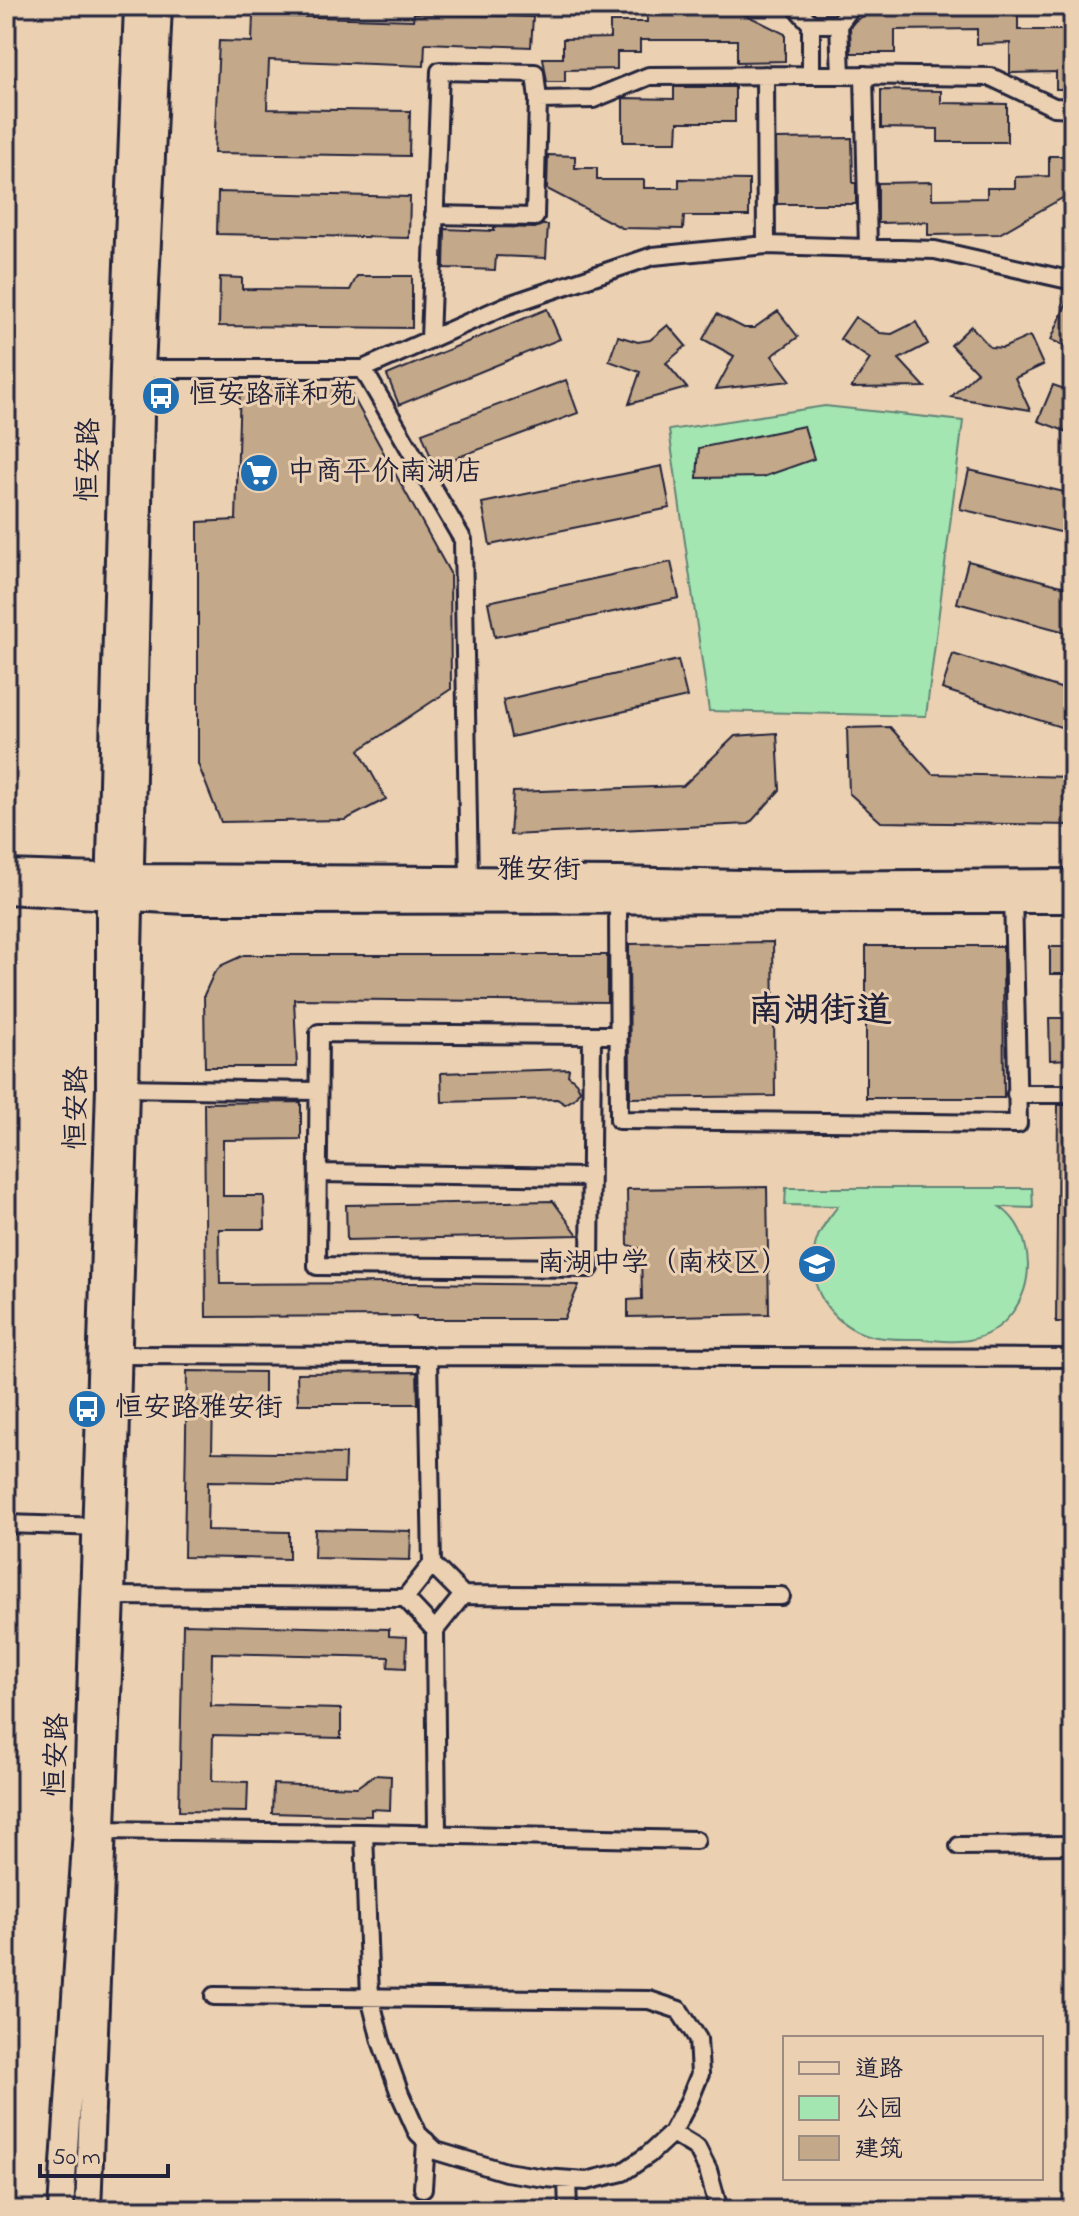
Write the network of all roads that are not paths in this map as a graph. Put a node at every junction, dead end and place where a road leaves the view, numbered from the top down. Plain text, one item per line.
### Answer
1 (137, 6) edge
2 (159, 6) edge
3 (795, 6) edge
4 (852, 6) edge
5 (811, 24) junction
6 (839, 24) junction
7 (765, 75) junction
8 (811, 75) junction
9 (841, 75) junction
10 (864, 75) junction
11 (538, 100) junction
12 (1073, 108) edge
13 (434, 215) junction
14 (766, 245) junction
15 (868, 248) junction
16 (1073, 281) edge
17 (430, 339) junction
18 (132, 369) junction
19 (363, 369) junction
20 (6, 873) edge
21 (469, 880) junction
22 (1073, 882) edge
23 (120, 887) junction
24 (618, 890) junction
25 (6, 891) edge
26 (1013, 891) junction
27 (1073, 900) edge
28 (592, 1035) junction
29 (619, 1035) junction
30 (118, 1088) junction
31 (318, 1091) junction
32 (1016, 1094) junction
33 (1073, 1094) edge
34 (318, 1173) junction
35 (590, 1177) junction
36 (110, 1355) junction
37 (428, 1355) junction
38 (1073, 1358) edge
39 (6, 1524) edge
40 (104, 1526) junction
41 (432, 1564) junction
42 (463, 1595) junction
43 (102, 1596) junction
44 (781, 1596) dead end
45 (405, 1598) junction
46 (435, 1630) junction
47 (95, 1830) junction
48 (364, 1833) junction
49 (437, 1834) junction
50 (696, 1840) dead end
51 (1073, 1845) edge
52 (959, 1846) dead end
53 (214, 1996) dead end
54 (370, 1997) junction
55 (672, 2133) junction
56 (426, 2141) junction
57 (567, 2180) junction
58 (423, 2188) dead end
59 (61, 2210) edge
60 (88, 2210) edge
61 (568, 2210) edge
62 (719, 2210) edge

1 - 18 main road, 恒安路
2 - 18 main road, 恒安路
3 - 5 street
4 - 6 street
5 - 6 street
5 - 8 street
6 - 9 street
7 - 8 street
7 - 11 street
7 - 14 street
8 - 9 street
9 - 10 street
10 - 12 street
10 - 15 street
11 - 13 street
11 - 13 street
13 - 17 street
14 - 15 street
14 - 17 street
15 - 16 street
17 - 19 street
18 - 19 street
18 - 23 main road, 恒安路
19 - 21 street
20 - 23 main road, 雅安街
21 - 23 main road, 雅安街
21 - 24 main road, 雅安街
22 - 26 main road, 雅安街
23 - 24 main road, 雅安街
23 - 25 main road, 雅安街
23 - 30 main road, 恒安路
24 - 26 main road, 雅安街
24 - 29 street
26 - 27 main road, 雅安街
26 - 32 street
28 - 29 street
28 - 31 street
28 - 35 street
29 - 32 street
30 - 31 street
30 - 36 main road, 恒安路
31 - 34 street
32 - 33 street
34 - 35 street
34 - 35 street
36 - 37 street
36 - 40 main road, 恒安路
37 - 38 street
37 - 41 street
39 - 40 street
40 - 43 main road, 恒安路
41 - 42 street
41 - 45 street
42 - 44 street
42 - 46 street
43 - 45 street
43 - 47 main road, 恒安路
45 - 46 street
46 - 49 street
47 - 48 street
47 - 59 main road, 恒安路
47 - 60 main road, 恒安路
48 - 49 street
48 - 54 street
49 - 50 street
51 - 52 street
53 - 54 street
54 - 55 street
54 - 56 street
55 - 57 street
55 - 62 street
56 - 57 street
56 - 58 street
57 - 61 street

